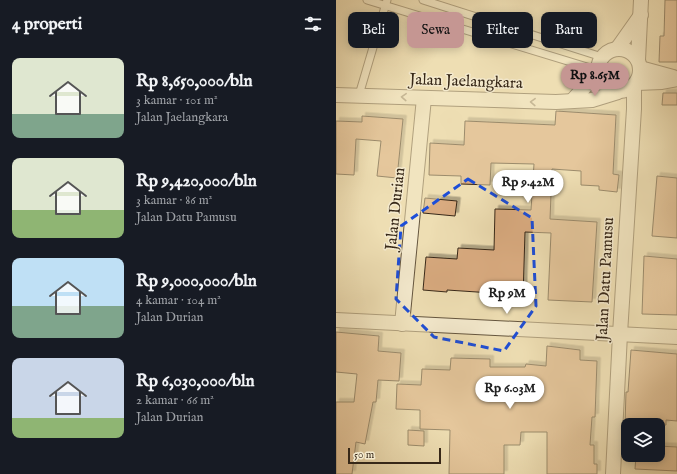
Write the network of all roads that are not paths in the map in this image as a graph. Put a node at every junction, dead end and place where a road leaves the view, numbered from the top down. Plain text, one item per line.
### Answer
1 (367, 0) edge
2 (423, 0) edge
3 (641, 0) edge
4 (386, 3) edge
5 (641, 15) junction
6 (616, 49) junction
7 (602, 57) junction
8 (639, 64) junction
9 (597, 72) junction
10 (677, 78) edge
11 (635, 84) junction
12 (619, 92) junction
13 (336, 94) edge
14 (359, 95) junction
15 (424, 98) junction
16 (572, 101) junction
17 (633, 125) junction
18 (336, 320) edge
19 (402, 324) junction
20 (620, 334) junction
21 (677, 337) edge
22 (613, 474) edge

1 - 4 lane
2 - 7 lane
3 - 5 street
4 - 9 lane
4 - 14 lane
5 - 6 street
5 - 8 street
6 - 7 street
6 - 8 street
7 - 9 street
8 - 10 street
8 - 11 street
9 - 12 street
9 - 16 street
10 - 11 street
11 - 12 street
11 - 17 street, Jalan Datu Pamusu
12 - 16 street, Jalan Jaelangkara
12 - 17 street
13 - 14 street, Jalan Jaelangkara
15 -> 14 street, Jalan Jaelangkara
16 -> 15 street, Jalan Jaelangkara
15 - 19 street, Jalan Durian
17 - 20 street, Jalan Datu Pamusu
18 - 19 street
19 - 20 street
20 - 21 street
20 - 22 street, Jalan Datu Pamusu

